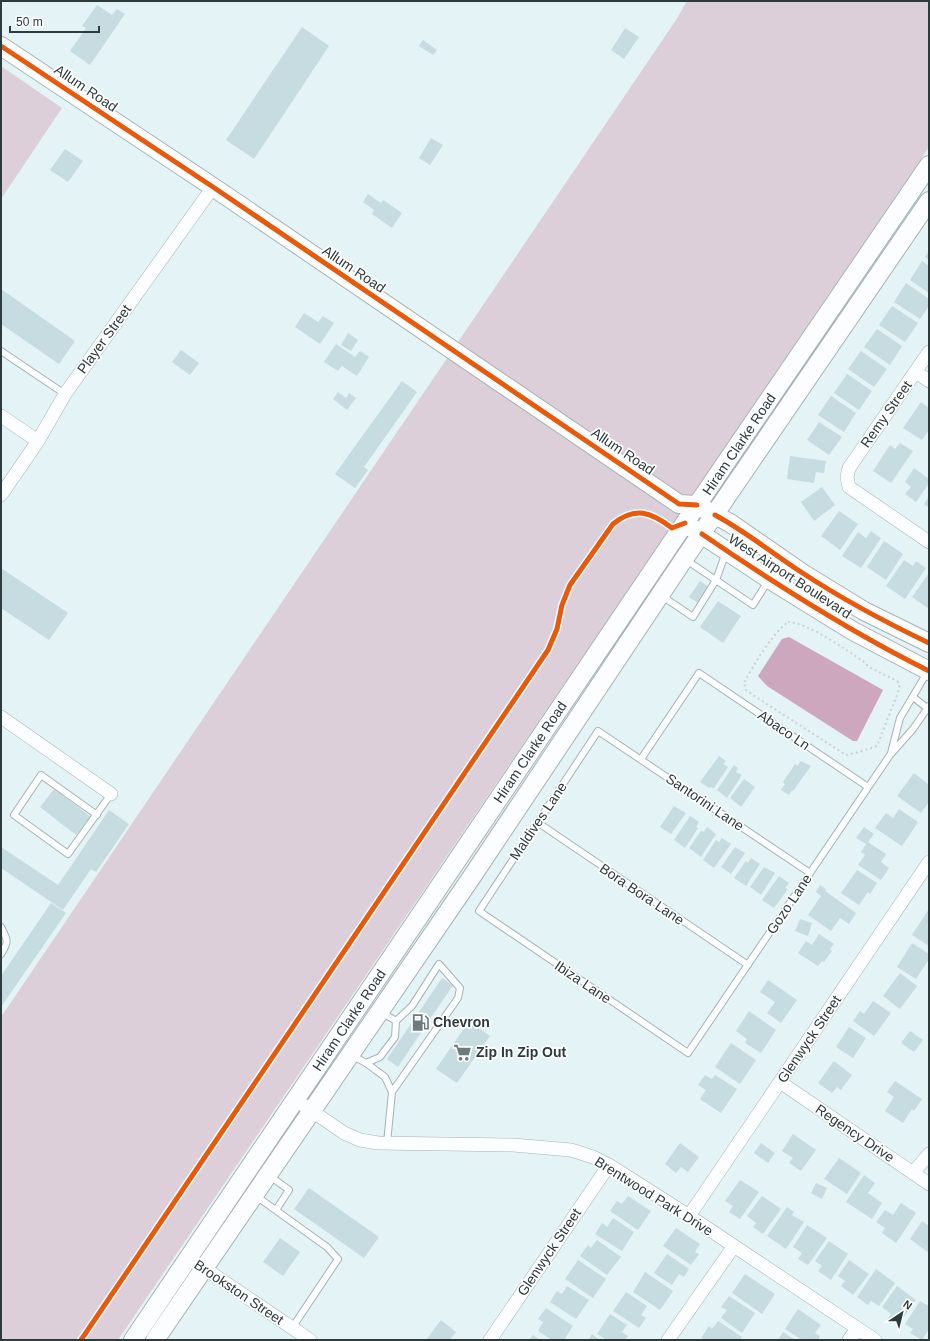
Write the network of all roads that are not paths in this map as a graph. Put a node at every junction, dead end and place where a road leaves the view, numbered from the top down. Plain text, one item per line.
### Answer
1 (1, 46) edge
2 (927, 172) edge
3 (213, 187) junction
4 (929, 201) edge
5 (829, 312) junction
6 (846, 323) junction
7 (1, 351) edge
8 (929, 352) edge
9 (916, 372) junction
10 (929, 380) edge
11 (65, 394) junction
12 (1, 416) edge
13 (38, 441) junction
14 (1, 495) edge
15 (688, 504) junction
16 (715, 515) junction
17 (685, 523) junction
18 (702, 534) junction
19 (929, 542) edge
20 (727, 550) junction
21 (684, 559) junction
22 (769, 579) junction
23 (716, 580) junction
24 (660, 596) junction
25 (929, 642) edge
26 (929, 671) edge
27 (578, 682) junction
28 (595, 693) junction
29 (913, 698) junction
30 (928, 707) edge
31 (1, 717) edge
32 (598, 731) joint
33 (890, 755) junction
34 (641, 759) junction
35 (868, 788) junction
36 (111, 794) joint
37 (493, 807) junction
38 (97, 815) junction
39 (511, 818) junction
40 (537, 822) junction
41 (929, 862) edge
42 (810, 873) junction
43 (479, 911) joint
44 (1, 927) edge
45 (408, 933) junction
46 (424, 946) junction
47 (1, 954) edge
48 (748, 965) junction
49 (379, 1011) junction
50 (396, 1021) junction
51 (688, 1053) joint
52 (350, 1054) junction
53 (366, 1063) junction
54 (780, 1082) junction
55 (392, 1092) junction
56 (296, 1100) junction
57 (312, 1111) junction
58 (387, 1143) junction
59 (929, 1154) edge
60 (609, 1165) junction
61 (913, 1173) junction
62 (268, 1175) junction
63 (929, 1184) edge
64 (254, 1195) junction
65 (276, 1210) junction
66 (689, 1216) junction
67 (734, 1246) junction
68 (189, 1258) junction
69 (204, 1268) junction
70 (292, 1328) junction
71 (857, 1328) junction
72 (133, 1340) edge
73 (155, 1340) edge
74 (310, 1340) edge
75 (490, 1340) edge
76 (668, 1340) edge
77 (849, 1340) edge
78 (875, 1340) edge

1 - 3 main road, Allum Road
2 - 5 main road, Hiram Clarke Road
3 - 11 street, Player Street
3 - 15 main road, Allum Road
4 - 6 main road, Hiram Clarke Road
5 - 6 main road
5 - 15 main road, Hiram Clarke Road
6 - 16 main road, Hiram Clarke Road
7 - 11 lane
8 - 9 street, Remy Street
9 - 10 street
9 - 19 street, Remy Street
11 - 13 street, Player Street
12 - 13 street
13 - 14 street, Player Street
15 - 16 main road, West Airport Boulevard
15 - 17 main road
16 - 18 main road, Hiram Clarke Road
16 - 25 main road, West Airport Boulevard
17 - 18 main road, West Airport Boulevard
17 - 27 main road, Hiram Clarke Road
18 - 20 main road, West Airport Boulevard
18 - 21 main road, Hiram Clarke Road
20 - 22 main road, West Airport Boulevard
20 - 23 lane
21 - 23 lane
21 - 24 main road, Hiram Clarke Road
22 - 23 lane
22 - 26 main road, West Airport Boulevard
23 - 24 lane
24 - 28 main road, Hiram Clarke Road
26 - 29 lane
27 - 28 main road
27 - 37 main road, Hiram Clarke Road
28 - 39 main road, Hiram Clarke Road
29 - 30 lane
29 - 33 lane
30 - 33 lane
31 - 36 street
32 - 34 lane, Santorini Lane
32 - 40 lane, Maldives Lane
33 - 35 lane, Gozo Lane
34 - 35 lane, Abaco Ln
34 - 42 lane, Santorini Lane
35 - 42 lane, Gozo Lane
36 - 38 lane
37 - 39 main road
37 - 45 main road, Hiram Clarke Road
38 - 38 lane
39 - 46 main road, Hiram Clarke Road
40 - 43 lane, Maldives Lane
40 - 48 lane, Bora Bora Lane
41 - 54 street, Glenwyck Street
42 - 48 lane, Gozo Lane
43 - 51 lane, Ibiza Lane
44 - 47 lane
45 - 46 main road
45 - 56 main road, Hiram Clarke Road
46 - 49 main road, Hiram Clarke Road
48 - 51 lane, Gozo Lane
49 - 50 lane
49 - 52 main road, Hiram Clarke Road
50 - 53 lane
50 - 55 lane
52 - 53 lane
52 - 57 main road, Hiram Clarke Road
53 - 55 lane
54 - 61 street, Regency Drive
54 - 66 street, Glenwyck Street
55 - 58 lane
56 - 57 street, Brentwood Park Drive
56 - 68 main road, Hiram Clarke Road
57 - 58 street, Brentwood Park Drive
57 - 62 main road, Hiram Clarke Road
58 - 60 street, Brentwood Park Drive
59 - 61 street
60 - 66 street, Brentwood Park Drive
60 - 75 street, Glenwyck Street
61 - 63 street, Regency Drive
62 - 64 main road, Hiram Clarke Road
62 - 65 lane
64 - 65 lane
64 - 69 main road, Hiram Clarke Road
65 - 70 lane
66 - 67 street, Brentwood Park Drive
67 - 71 street, Brentwood Park Drive
67 - 76 street
68 - 69 street, Brookston Street
68 - 72 main road, Hiram Clarke Road
69 - 70 street, Brookston Street
69 - 73 main road, Hiram Clarke Road
70 - 74 street, Brookston Street
71 - 77 street
71 - 78 street, Brentwood Park Drive

